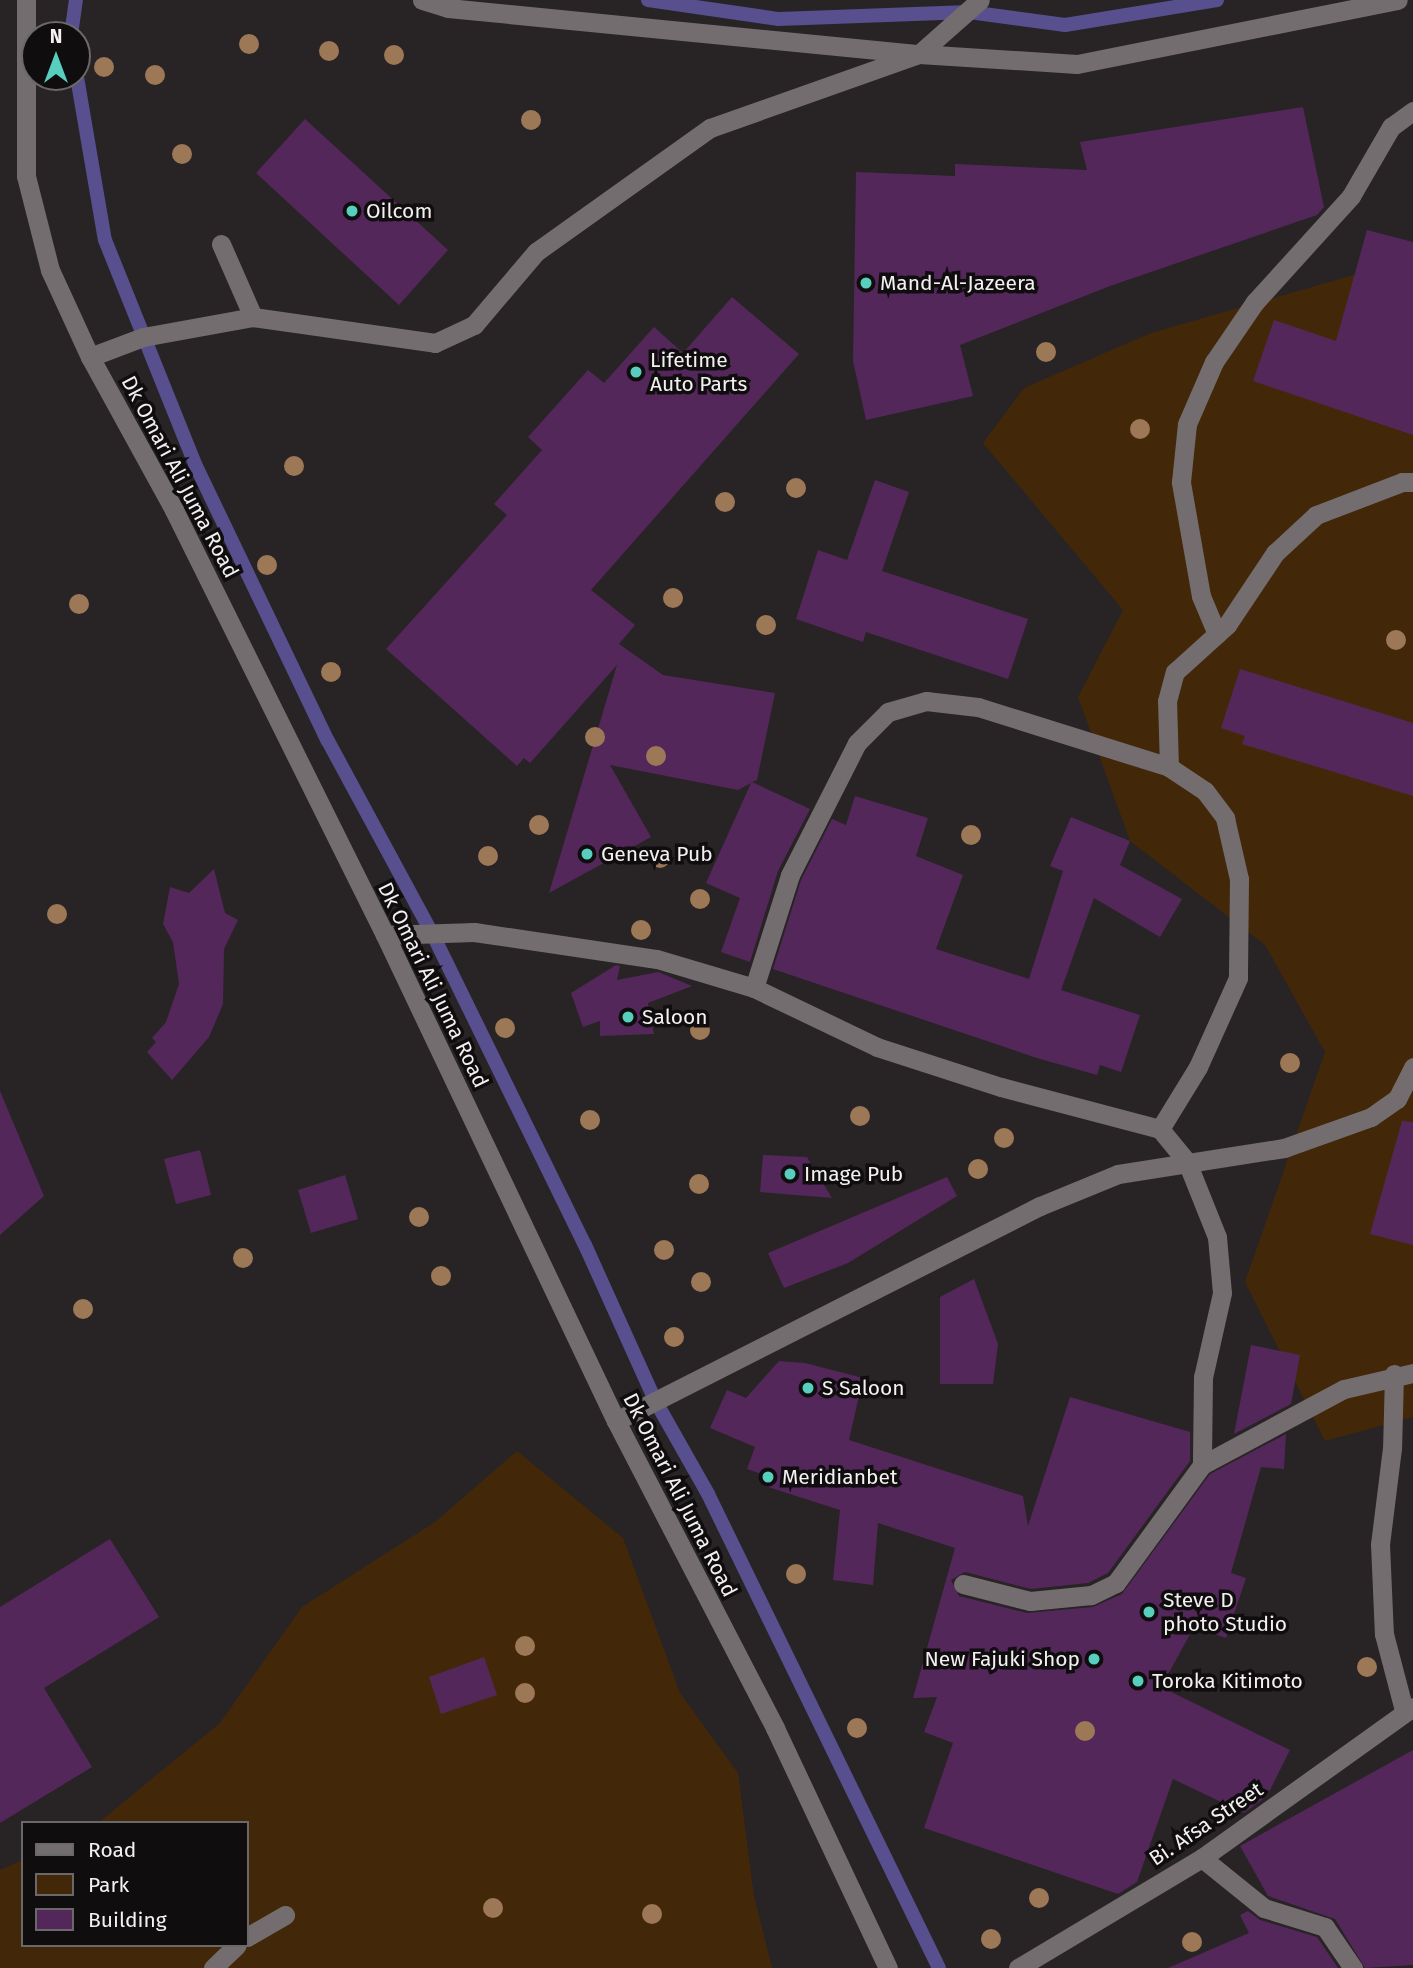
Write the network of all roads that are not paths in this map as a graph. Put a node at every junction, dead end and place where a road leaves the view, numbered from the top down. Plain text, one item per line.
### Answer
1 (26, 0) edge
2 (422, 0) edge
3 (980, 0) edge
4 (1398, 0) edge
5 (919, 54) junction
6 (1413, 111) edge
7 (220, 244) dead end
8 (253, 317) junction
9 (90, 356) junction
10 (1413, 482) edge
11 (1217, 634) junction
12 (1169, 767) junction
13 (385, 935) junction
14 (754, 988) junction
15 (1413, 1067) edge
16 (1405, 1102) edge
17 (1160, 1129) junction
18 (1188, 1162) junction
19 (1404, 1373) edge
20 (615, 1421) junction
21 (1202, 1465) junction
22 (962, 1584) dead end
23 (1408, 1709) edge
24 (1202, 1858) junction
25 (285, 1915) dead end
26 (248, 1936) edge
27 (235, 1947) edge
28 (213, 1968) edge
29 (888, 1968) edge
30 (1018, 1968) edge
31 (1353, 1968) edge

1 - 9 street, Dk Omari Ali Juma Road
2 - 5 street
3 - 5 street
4 - 5 street
5 - 8 street
6 - 11 street
7 - 8 street
8 - 9 street
9 - 13 street, Dk Omari Ali Juma Road
10 - 11 street
11 - 12 street
12 - 14 street
12 - 17 street
13 - 14 street
13 - 20 street, Dk Omari Ali Juma Road
14 - 17 street
15 - 16 street
16 - 18 street
17 - 18 street
18 - 20 street
18 - 21 street
19 - 21 street
19 - 23 street
20 - 29 street, Dk Omari Ali Juma Road
21 - 22 street
23 - 24 street, Bi. Afsa Street
24 - 30 street, Bi. Afsa Street
24 - 31 street
25 - 26 street
27 - 28 street

